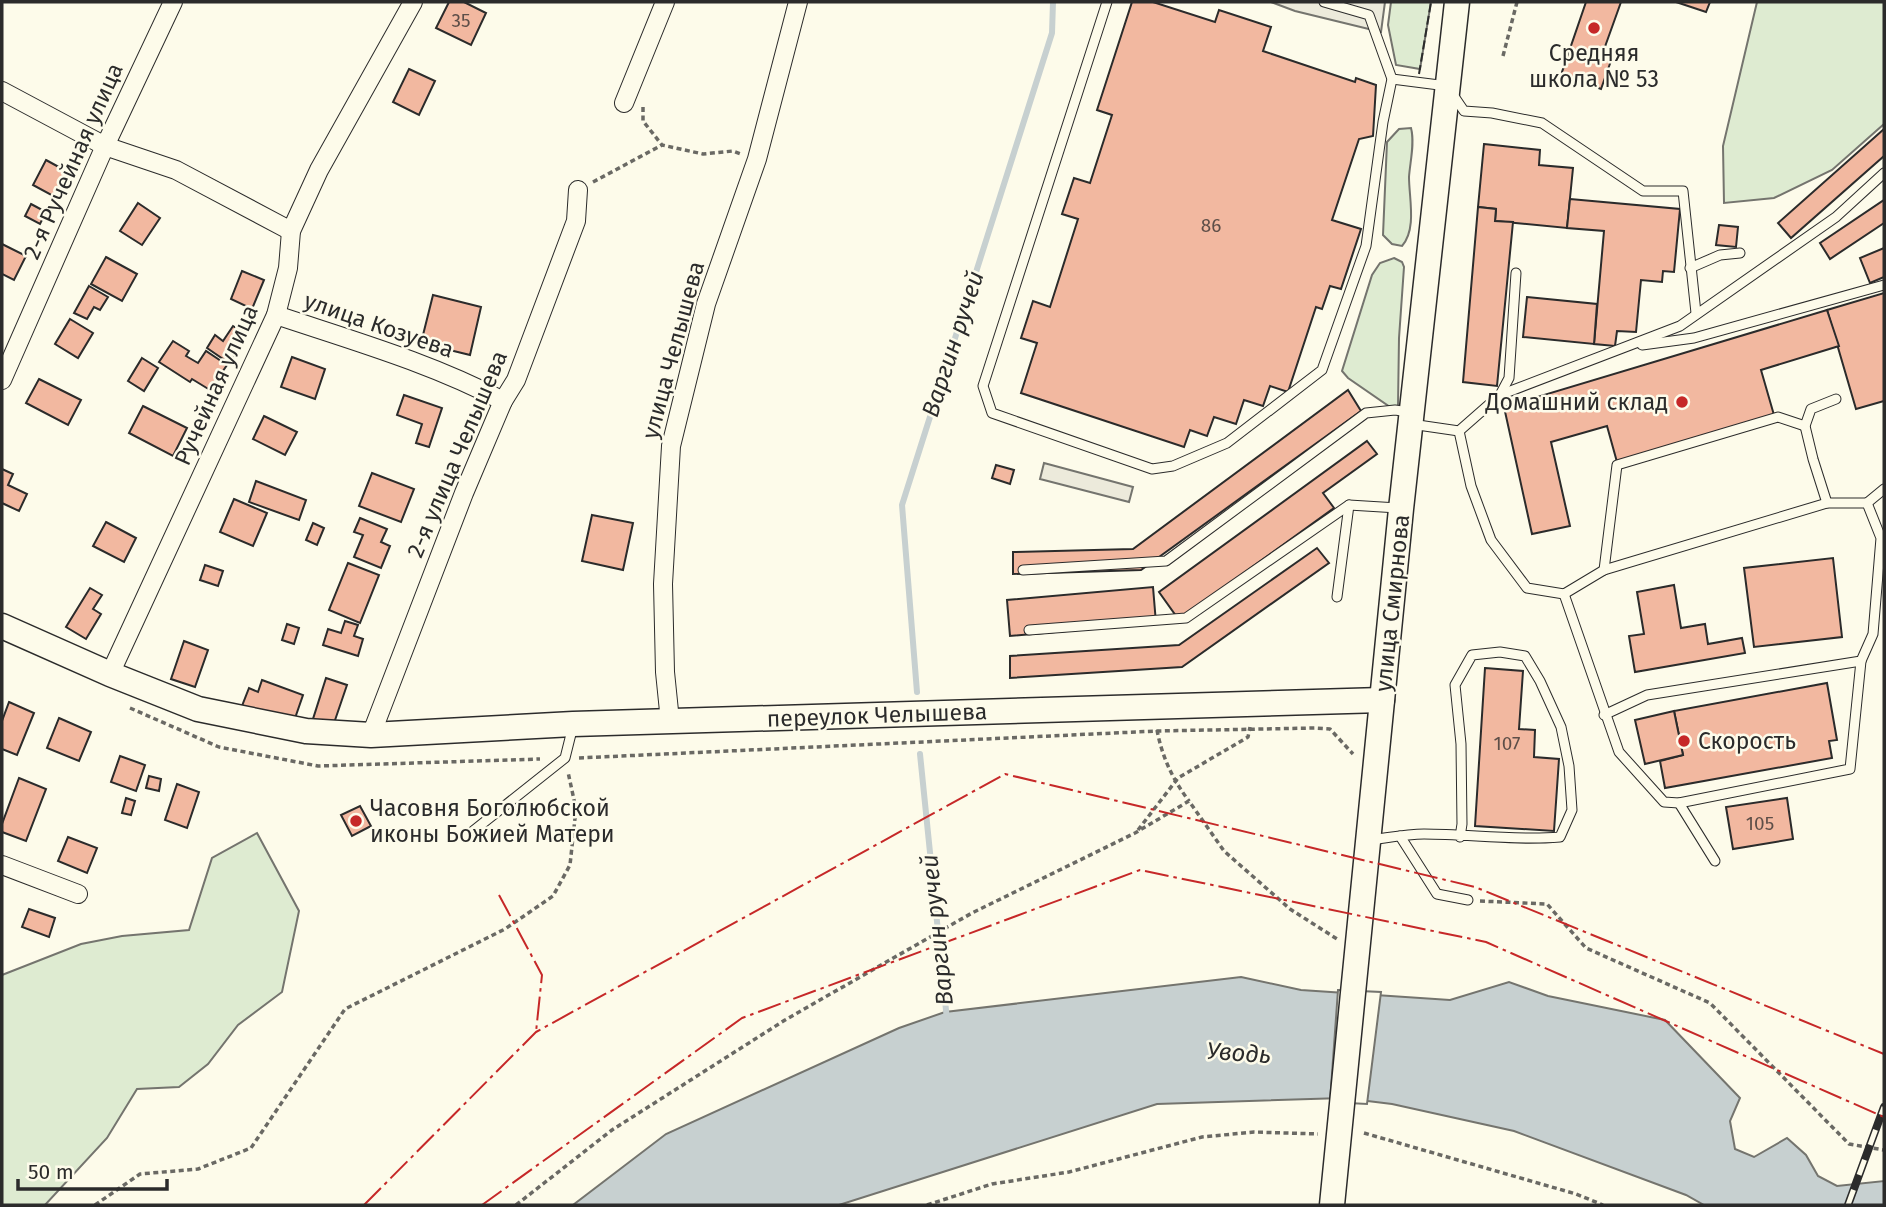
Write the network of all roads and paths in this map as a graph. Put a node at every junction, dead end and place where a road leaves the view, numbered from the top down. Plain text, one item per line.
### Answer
1 (173, 2) edge
2 (413, 2) edge
3 (665, 2) edge
4 (798, 2) edge
5 (1107, 2) edge
6 (1324, 2) edge
7 (1457, 2) edge
8 (1517, 2) edge
9 (1503, 56) dead end
10 (1392, 79) junction
11 (1447, 86) junction
12 (2, 91) edge
13 (643, 96) dead end
14 (624, 103) dead end
15 (662, 145) junction
16 (105, 146) junction
17 (757, 159) junction
18 (1884, 173) edge
19 (578, 190) joint
20 (291, 231) junction
21 (1740, 253) dead end
22 (1690, 268) junction
23 (1516, 272) dead end
24 (1884, 285) edge
25 (1696, 313) junction
26 (276, 315) junction
27 (1630, 346) junction
28 (2, 380) edge
29 (1500, 395) junction
30 (1836, 399) dead end
31 (503, 401) junction
32 (1411, 418) junction
33 (1805, 426) junction
34 (1459, 431) junction
35 (1884, 489) edge
36 (1827, 503) junction
37 (1867, 503) junction
38 (1349, 505) junction
39 (1401, 509) junction
40 (1023, 570) dead end
41 (1604, 570) junction
42 (1564, 594) junction
43 (1337, 597) dead end
44 (2, 626) edge
45 (1029, 630) dead end
46 (1861, 661) junction
47 (110, 674) junction
48 (1382, 700) junction
49 (130, 708) dead end
50 (1604, 715) junction
51 (1250, 716) junction
52 (1156, 719) junction
53 (670, 721) junction
54 (573, 724) junction
55 (371, 735) junction
56 (565, 758) junction
57 (1352, 763) dead end
58 (1175, 782) junction
59 (1189, 801) junction
60 (1679, 803) junction
61 (473, 831) dead end
62 (1135, 833) junction
63 (1400, 836) junction
64 (1460, 837) junction
65 (1368, 840) junction
66 (1715, 861) dead end
67 (2, 864) edge
68 (79, 894) dead end
69 (1468, 900) joint
70 (1349, 949) junction
71 (1364, 1133) dead end
72 (1333, 1143) junction
73 (1884, 1150) edge
74 (95, 1205) edge
75 (516, 1205) edge
76 (927, 1205) edge
77 (1332, 1205) edge
78 (1603, 1205) edge

1 - 16 street, 2-я Ручейная улица
2 - 20 street, Ручейная улица
3 - 14 street
4 - 17 street, улица Челышева
5 - 10 lane
6 - 10 lane
7 - 11 street, улица Смирнова
8 - 9 path
10 - 11 lane
11 - 22 lane
11 - 32 street, улица Смирнова
12 - 16 street
13 - 15 path
15 - 17 path
15 - 19 path
16 - 20 street
16 - 28 street, 2-я Ручейная улица
17 - 53 street, улица Челышева
18 - 25 lane
19 - 31 street, 2-я улица Челышева
20 - 26 street, Ручейная улица
21 - 22 lane
22 - 25 lane
23 - 29 lane
24 - 27 lane
25 - 27 lane
26 - 31 street, улица Козуева
26 - 47 street, Ручейная улица
27 - 29 lane
29 - 34 lane
30 - 33 lane
31 - 55 street, 2-я улица Челышева
32 - 34 lane
32 - 39 street, улица Смирнова
32 - 40 lane
33 - 36 lane
33 - 41 lane
34 - 42 lane
35 - 37 lane
36 - 37 lane
36 - 41 lane
37 - 46 lane
38 - 39 lane
38 - 43 lane
38 - 45 lane
39 - 48 street, улица Смирнова
41 - 42 lane
42 - 50 lane
44 - 47 street, переулок Челышева
46 - 50 lane
46 - 60 lane
47 - 55 street, переулок Челышева
48 - 51 street, переулок Челышева
48 - 65 street, улица Смирнова
49 - 56 path
50 - 60 lane
51 - 52 street, переулок Челышева
51 - 52 path
51 - 57 path
51 - 58 path
52 - 53 street, переулок Челышева
52 - 56 path
52 - 58 path
53 - 54 street, переулок Челышева
54 - 55 street, переулок Челышева
54 - 56 lane
56 - 61 lane
56 - 74 path
58 - 59 path
58 - 62 path
59 - 62 path
59 - 70 path
60 - 66 lane
62 - 75 path
63 - 64 lane
63 - 65 lane
63 - 69 lane
64 - 64 lane
65 - 70 street, улица Смирнова
67 - 68 street
69 - 73 path
70 - 72 street, улица Смирнова
71 - 78 path
72 - 76 path
72 - 77 street, улица Смирнова

